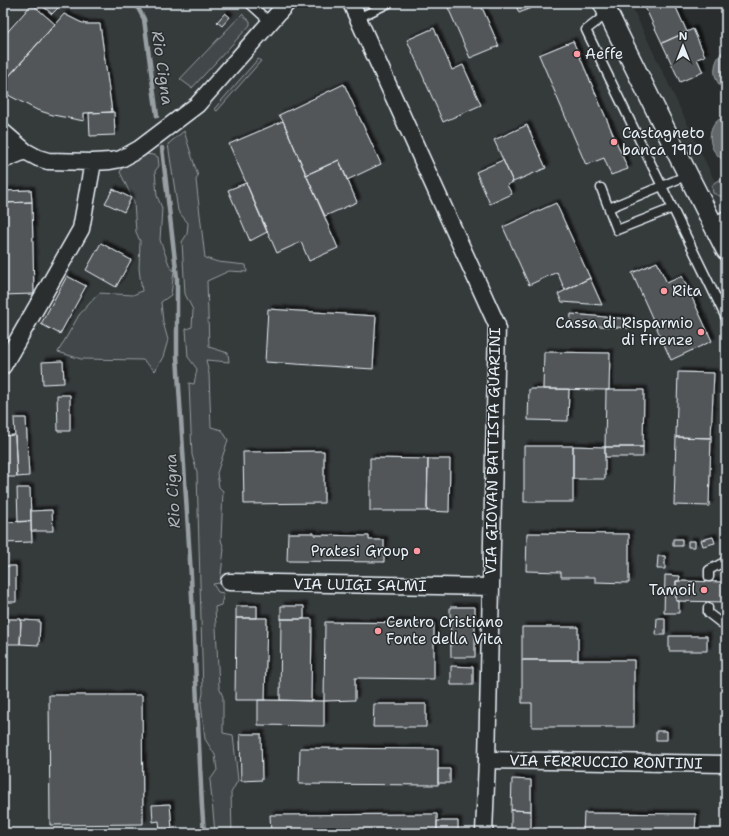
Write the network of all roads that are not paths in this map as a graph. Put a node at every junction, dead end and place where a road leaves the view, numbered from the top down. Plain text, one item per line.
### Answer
1 (248, 3) edge
2 (287, 3) edge
3 (351, 3) edge
4 (389, 3) edge
5 (606, 8) edge
6 (358, 18) junction
7 (270, 22) junction
8 (3, 132) edge
9 (25, 151) junction
10 (3, 160) edge
11 (93, 162) junction
12 (688, 176) junction
13 (662, 186) junction
14 (601, 188) dead end
15 (609, 208) junction
16 (673, 208) junction
17 (721, 224) edge
18 (726, 250) edge
19 (726, 318) edge
20 (3, 366) edge
21 (726, 561) edge
22 (709, 578) dead end
23 (229, 582) dead end
24 (491, 587) junction
25 (708, 608) dead end
26 (726, 627) edge
27 (487, 760) junction
28 (726, 764) edge
29 (484, 833) edge

1 - 7 lane
2 - 7 street
3 - 6 street, VIA GIOVAN BATTISTA GUARINI
4 - 6 lane
5 - 12 street
5 - 13 lane
6 - 24 street, VIA GIOVAN BATTISTA GUARINI
7 - 11 street
8 - 9 street
9 - 10 street
9 - 11 street
11 - 20 street
12 - 13 lane
12 - 17 street
13 - 15 lane
13 - 16 lane
14 - 15 lane
15 - 16 lane
16 - 19 lane
17 - 18 street
21 - 22 lane
23 - 24 street, VIA LUIGI SALMI
24 - 27 street, VIA GIOVAN BATTISTA GUARINI
25 - 26 lane
27 - 28 street, VIA FERRUCCIO RONTINI
27 - 29 street, VIA GIOVAN BATTISTA GUARINI

